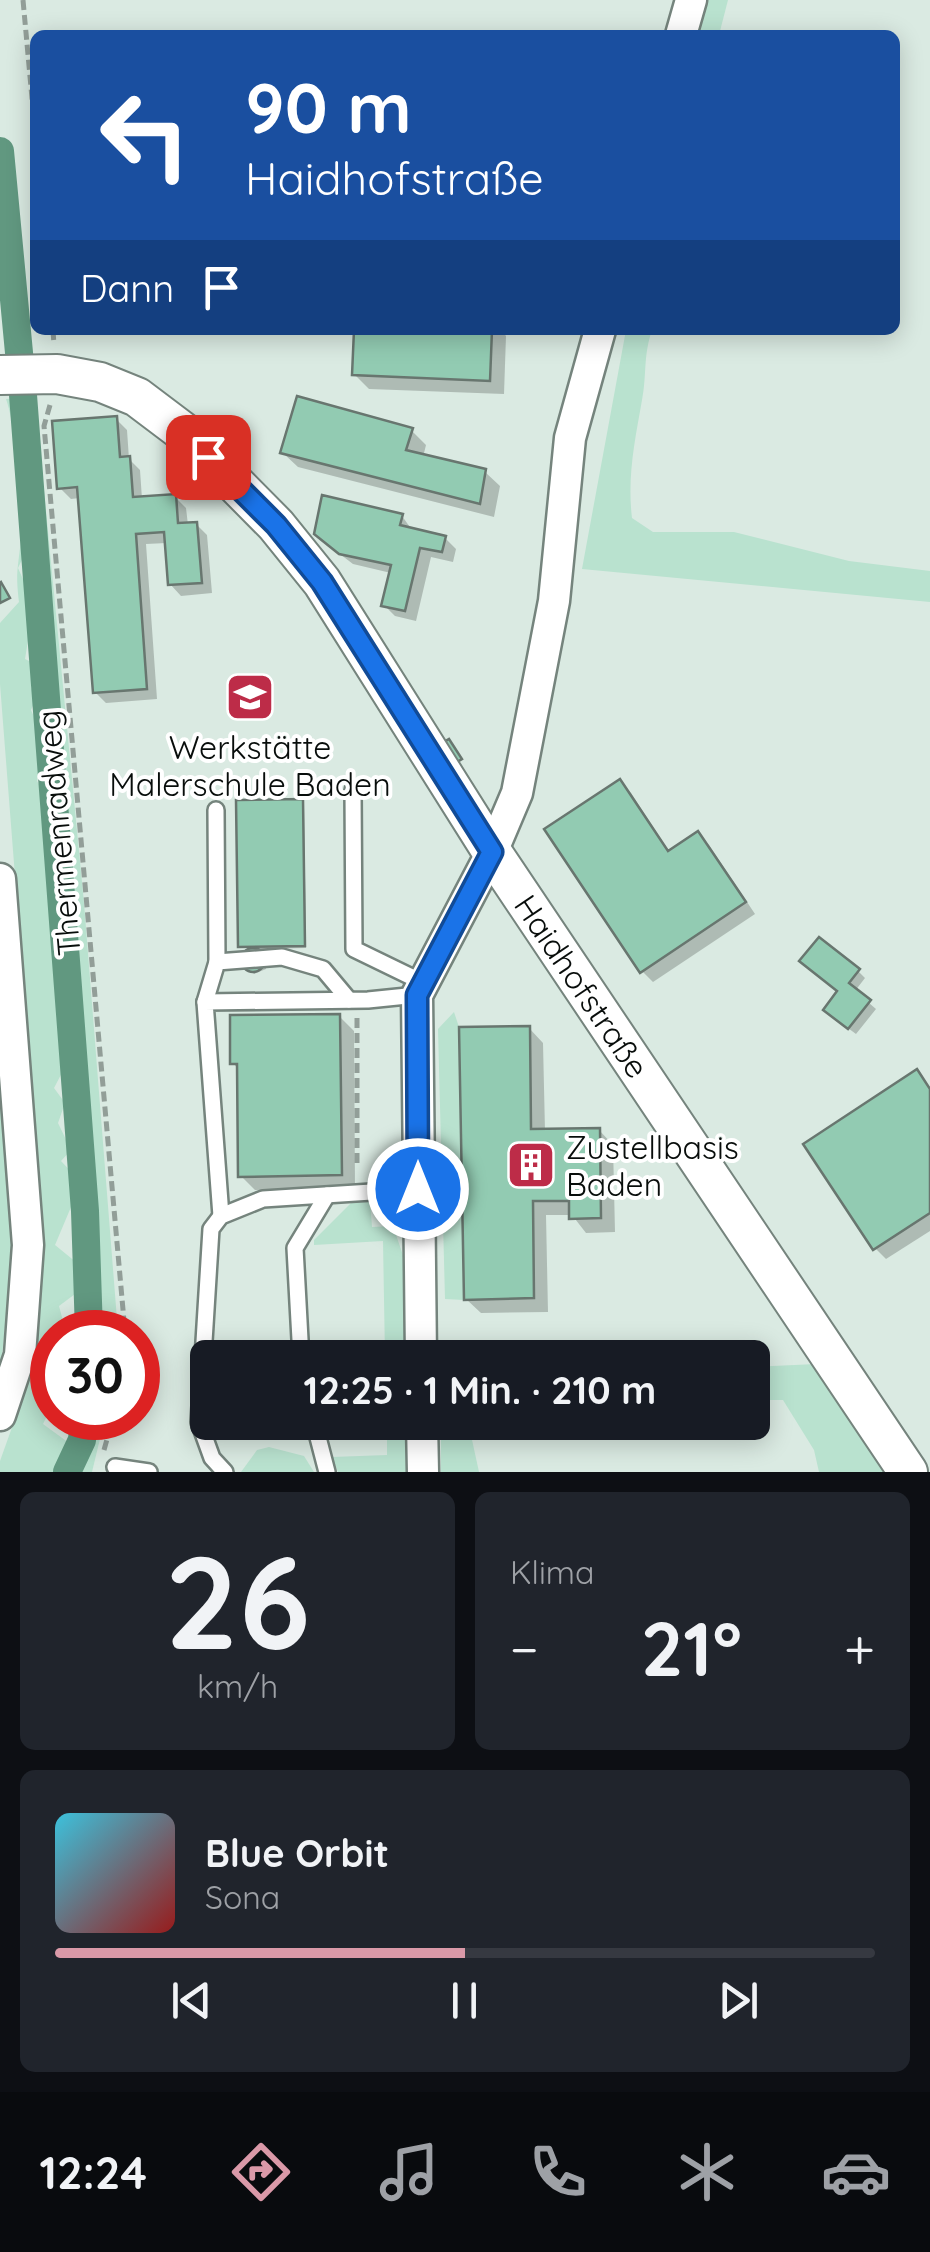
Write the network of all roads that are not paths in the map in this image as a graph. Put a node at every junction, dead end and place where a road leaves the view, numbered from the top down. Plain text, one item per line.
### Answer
1 (690, 0) edge
2 (682, 30) edge
3 (599, 335) edge
4 (23, 375) edge
5 (353, 790) dead end
6 (216, 810) dead end
7 (492, 852) junction
8 (0, 879) edge
9 (217, 962) junction
10 (420, 989) junction
11 (353, 1000) junction
12 (206, 1002) junction
13 (418, 1189) junction
14 (328, 1195) junction
15 (220, 1216) junction
16 (300, 1340) edge
17 (421, 1340) edge
18 (0, 1415) edge
19 (318, 1440) edge
20 (423, 1440) edge
21 (108, 1465) road end
22 (150, 1472) edge
23 (225, 1472) edge
24 (326, 1472) edge
25 (424, 1472) edge
26 (908, 1472) edge

1 - 2 street
3 - 7 street
4 - 7 street, Haidhofstraße
5 - 10 lane
6 - 9 lane
7 - 10 street
7 - 26 street, Haidhofstraße
8 - 18 street
9 - 11 lane
9 - 12 lane
10 - 11 lane
10 - 13 street
11 - 12 lane
12 - 15 lane
13 - 14 lane
13 - 17 street
14 - 15 lane
14 - 16 lane
15 - 23 lane
19 - 24 lane
20 - 25 street
21 - 22 lane

